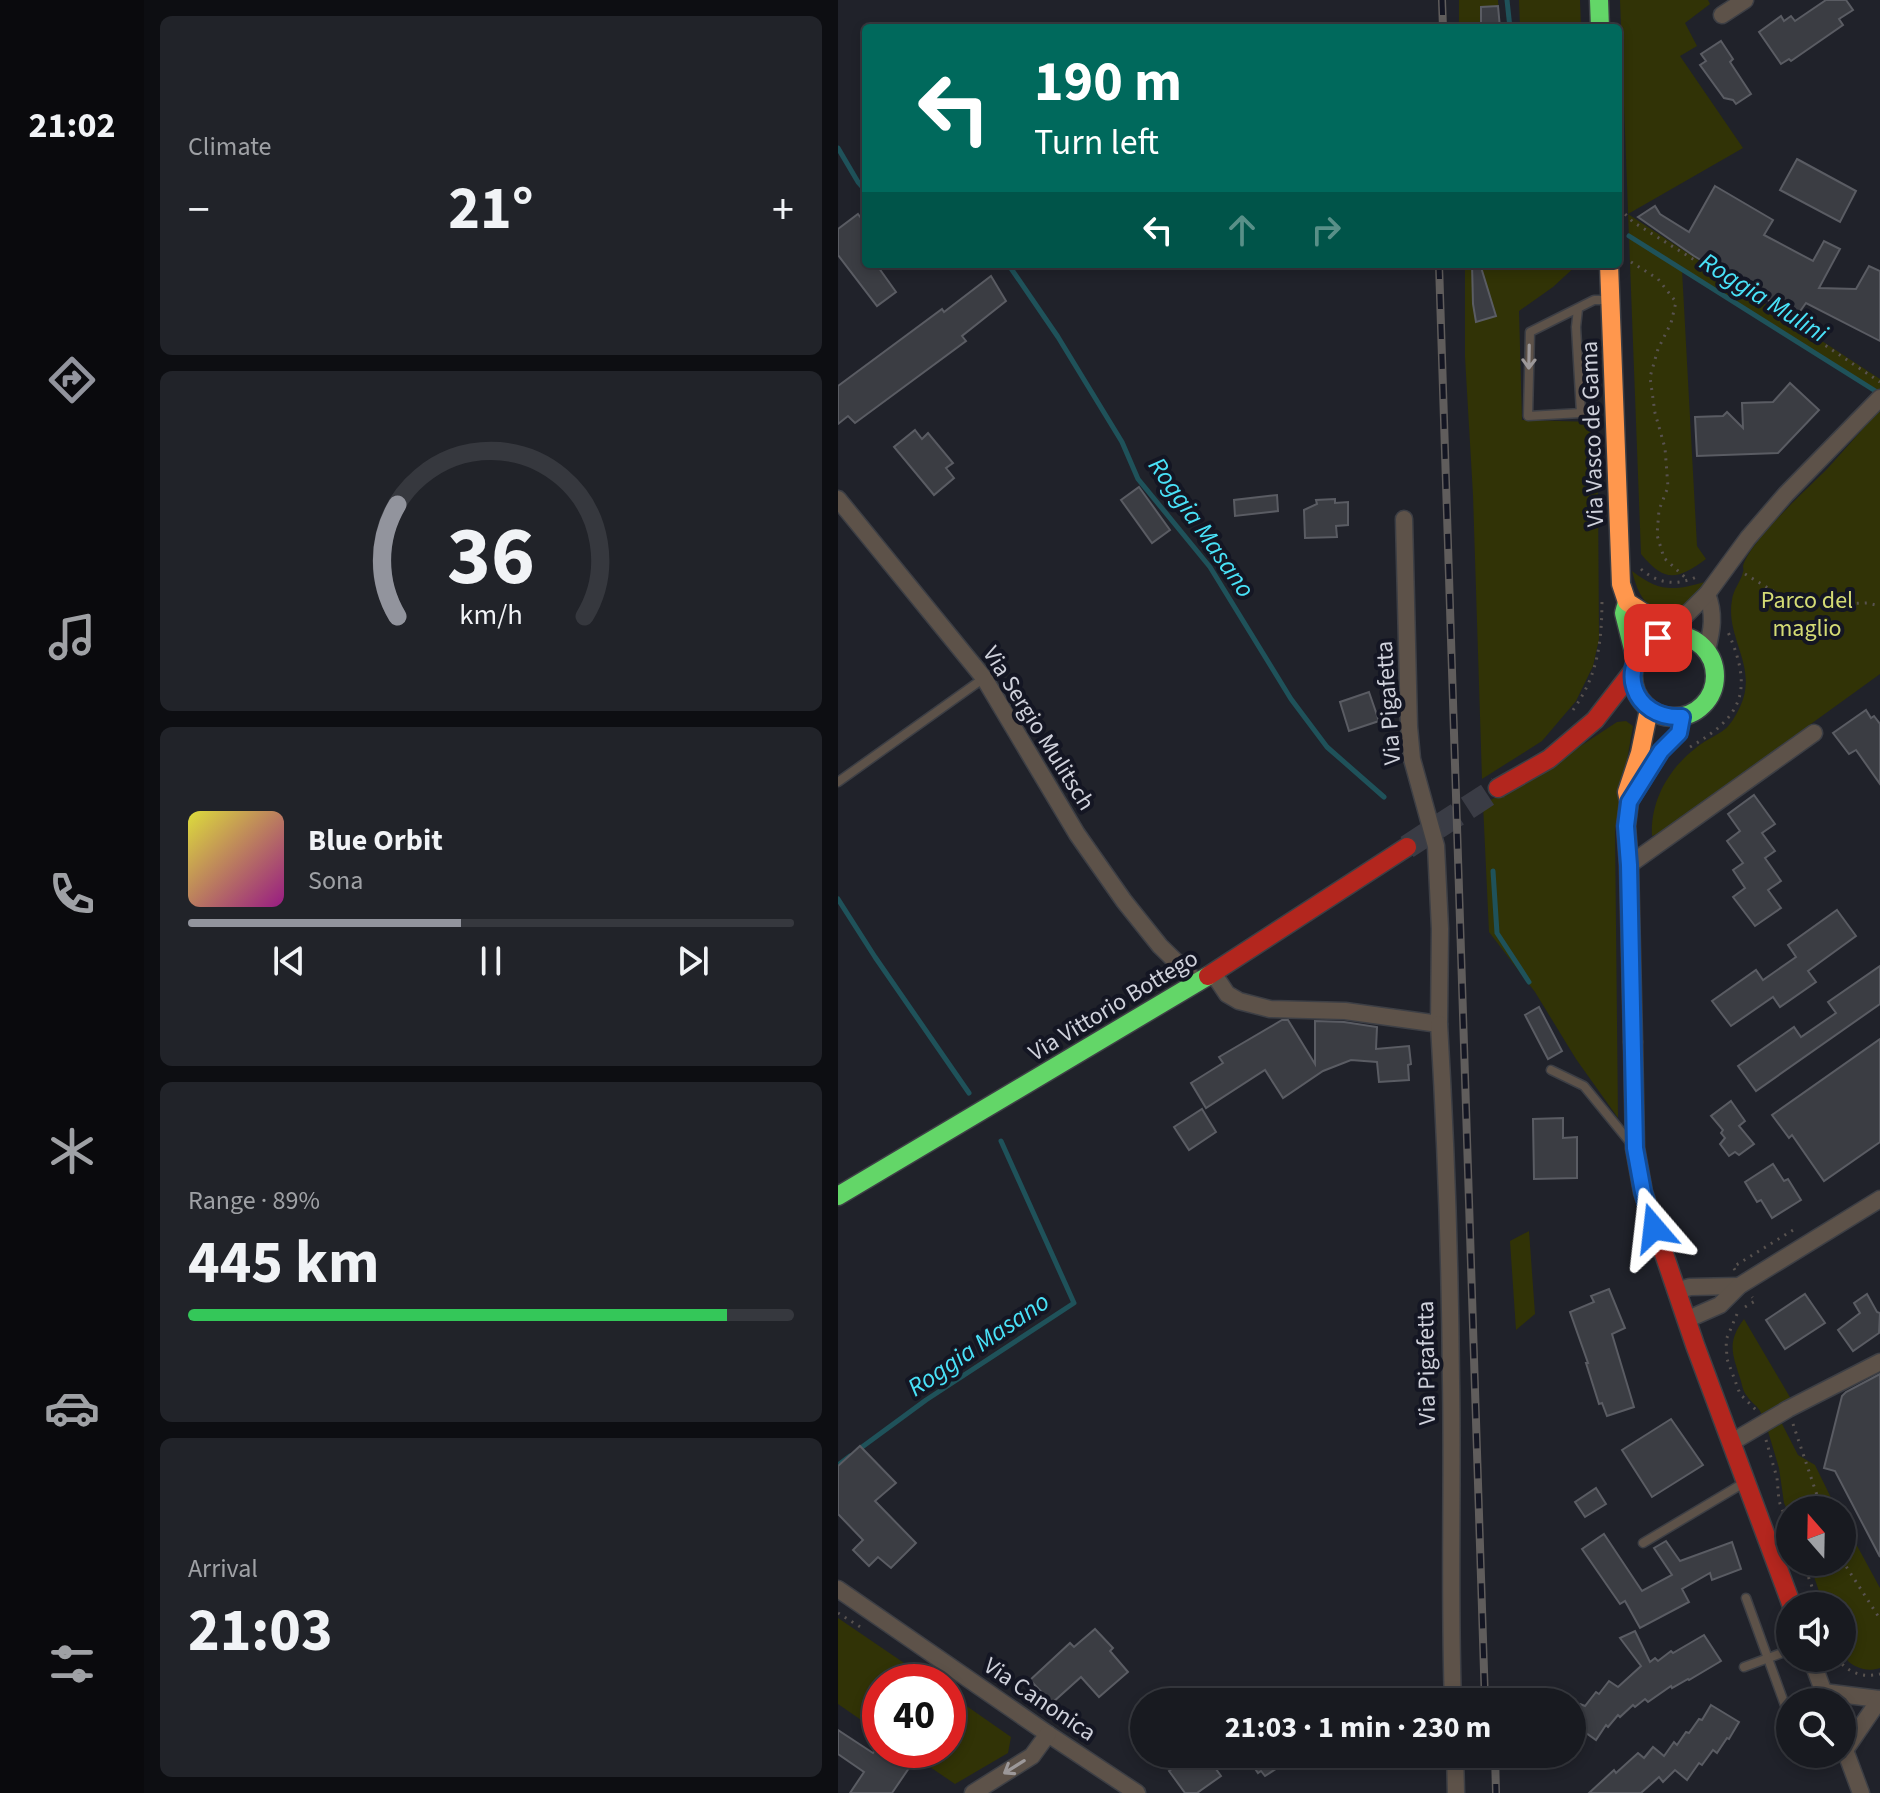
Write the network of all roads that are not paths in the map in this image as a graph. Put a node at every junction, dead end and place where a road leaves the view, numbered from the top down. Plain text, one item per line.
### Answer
1 (1599, 0) edge
2 (1745, 0) edge
3 (1722, 15) dead end
4 (1600, 24) edge
5 (1609, 268) edge
6 (1610, 300) junction
7 (1578, 309) junction
8 (1880, 398) edge
9 (838, 499) edge
10 (1404, 519) dead end
11 (1707, 594) junction
12 (1627, 602) junction
13 (1672, 635) junction
14 (1707, 650) junction
15 (1634, 666) junction
16 (984, 678) junction
17 (1647, 707) junction
18 (1682, 717) junction
19 (1595, 720) junction
20 (1814, 733) dead end
21 (838, 782) edge
22 (1498, 788) tunnel mouth
23 (1629, 802) junction
24 (1407, 847) tunnel mouth
25 (1629, 865) junction
26 (1205, 978) junction
27 (1439, 1024) junction
28 (1551, 1070) dead end
29 (1635, 1148) junction
30 (838, 1196) edge
31 (1880, 1199) edge
32 (1739, 1286) junction
33 (1676, 1291) junction
34 (1686, 1320) junction
35 (1880, 1362) edge
36 (1732, 1442) junction
37 (1746, 1482) junction
38 (1643, 1543) dead end
39 (838, 1589) edge
40 (1787, 1592) edge
41 (1746, 1598) dead end
42 (1776, 1655) edge
43 (1768, 1658) junction
44 (1744, 1667) dead end
45 (1453, 1688) edge
46 (1779, 1688) edge
47 (1856, 1698) edge
48 (1880, 1699) edge
49 (1856, 1729) edge
50 (1048, 1734) junction
51 (1455, 1768) edge
52 (1851, 1768) edge
53 (973, 1793) edge
54 (1137, 1793) edge
55 (1456, 1793) edge
56 (1861, 1793) edge

1 - 4 street
2 - 3 street
5 - 6 street, Via Vasco de Gama
6 - 7 lane
6 - 12 street, Via Vasco de Gama
7 -> 7 lane
8 - 11 street
9 - 16 street, Via Sergio Mulitsch
10 - 27 street, Via Pigafetta
11 - 13 street
11 - 14 street
12 - 13 street
12 - 15 street, Via Vasco de Gama
13 - 14 street
13 - 15 street
14 - 18 street
15 - 17 street
15 - 19 street
16 - 21 lane
16 - 26 street, Via Sergio Mulitsch
17 - 18 street
17 - 19 street
17 - 23 street
18 - 23 street
19 - 22 street
20 - 25 street
23 - 25 street
24 - 26 street, Via Vittorio Bottego
25 - 29 street
26 - 27 street
26 - 30 street, Via Vittorio Bottego
27 - 45 street, Via Pigafetta
28 - 29 lane
29 - 33 street
31 - 32 street
32 - 33 street
32 - 34 street
33 - 34 street
34 - 36 street
35 - 36 street
36 - 37 street
37 - 38 lane
37 - 40 street
39 - 50 street, Via Canonica
41 - 43 lane
42 - 43 lane
43 - 44 lane
43 - 46 lane
47 - 48 street
48 - 49 street
50 -> 53 street
50 - 54 street, Via Canonica
51 - 55 street
52 - 56 street

